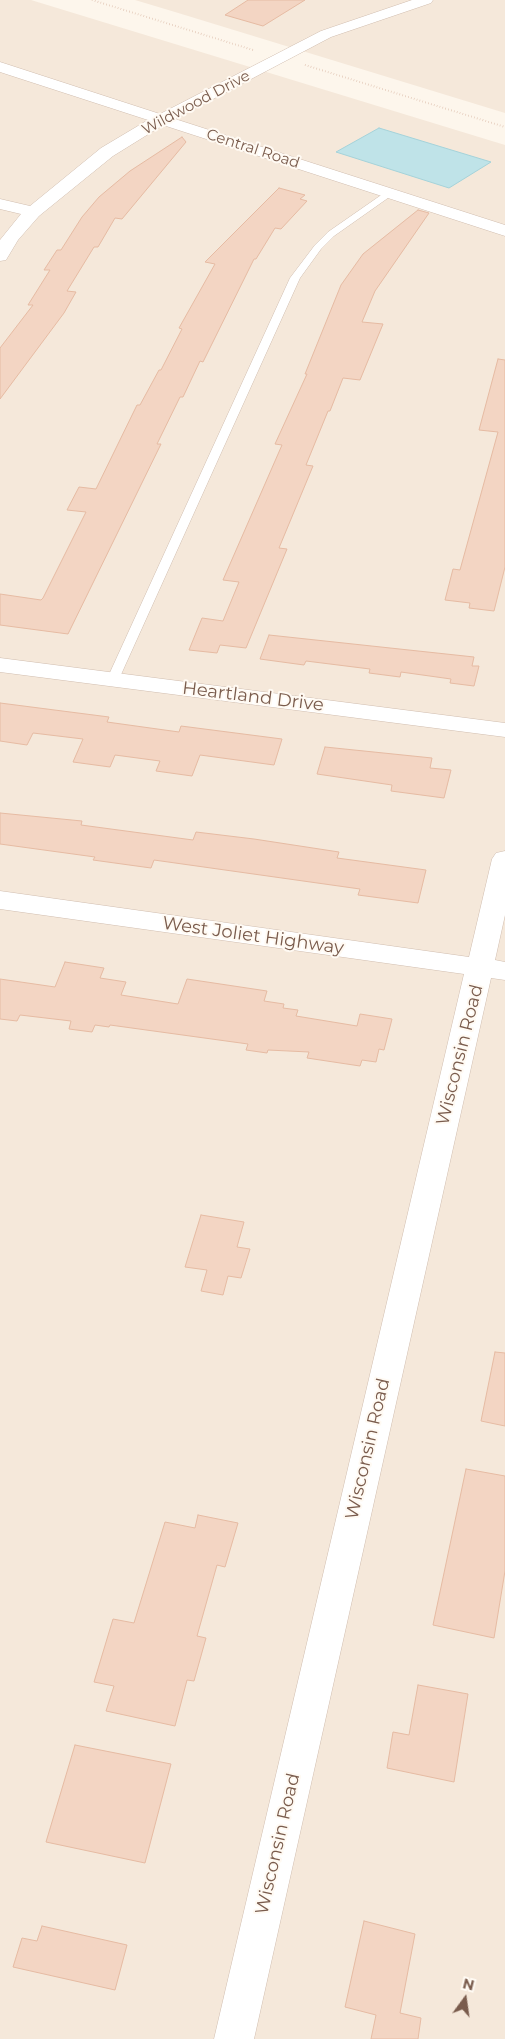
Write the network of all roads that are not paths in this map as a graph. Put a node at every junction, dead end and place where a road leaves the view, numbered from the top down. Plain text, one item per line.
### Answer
1 (426, 0) edge
2 (0, 67) edge
3 (162, 120) junction
4 (390, 193) junction
5 (0, 204) edge
6 (33, 212) junction
7 (505, 231) edge
8 (0, 256) edge
9 (0, 664) edge
10 (112, 679) junction
11 (505, 730) edge
12 (505, 859) edge
13 (0, 900) edge
14 (493, 970) edge
15 (234, 2039) edge

1 - 3 street, Wildwood Drive
2 - 3 street, Central Road
3 - 4 street, Central Road
3 - 6 street, Wildwood Drive
4 - 7 street, Central Road
4 - 10 lane
5 - 6 street
6 - 8 street, Wildwood Drive
9 - 10 street, Heartland Drive
10 - 11 street, Heartland Drive
12 - 14 street, Wisconsin Road
13 - 14 street, West Joliet Highway
14 - 15 street, Wisconsin Road

